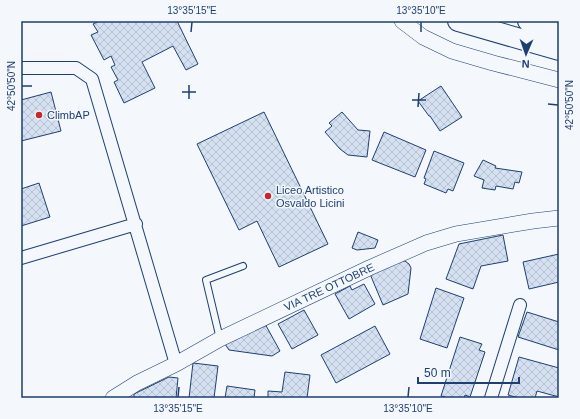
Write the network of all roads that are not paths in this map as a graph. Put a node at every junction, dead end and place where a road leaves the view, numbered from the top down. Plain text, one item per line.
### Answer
1 (402, 21) edge
2 (528, 21) edge
3 (464, 22) edge
4 (559, 30) edge
5 (559, 50) edge
6 (21, 68) edge
7 (559, 80) edge
8 (559, 218) edge
9 (136, 224) junction
10 (21, 258) edge
11 (243, 266) dead end
12 (520, 305) dead end
13 (220, 339) junction
14 (176, 364) junction
15 (113, 398) edge
16 (491, 398) edge

1 - 7 street
2 - 4 highway
3 - 5 highway
6 - 9 street
8 - 13 street, VIA TRE OTTOBRE
9 - 10 street
9 - 14 street
11 - 13 lane
12 - 16 street
13 - 14 street, VIA TRE OTTOBRE
14 - 15 street, VIA TRE OTTOBRE

